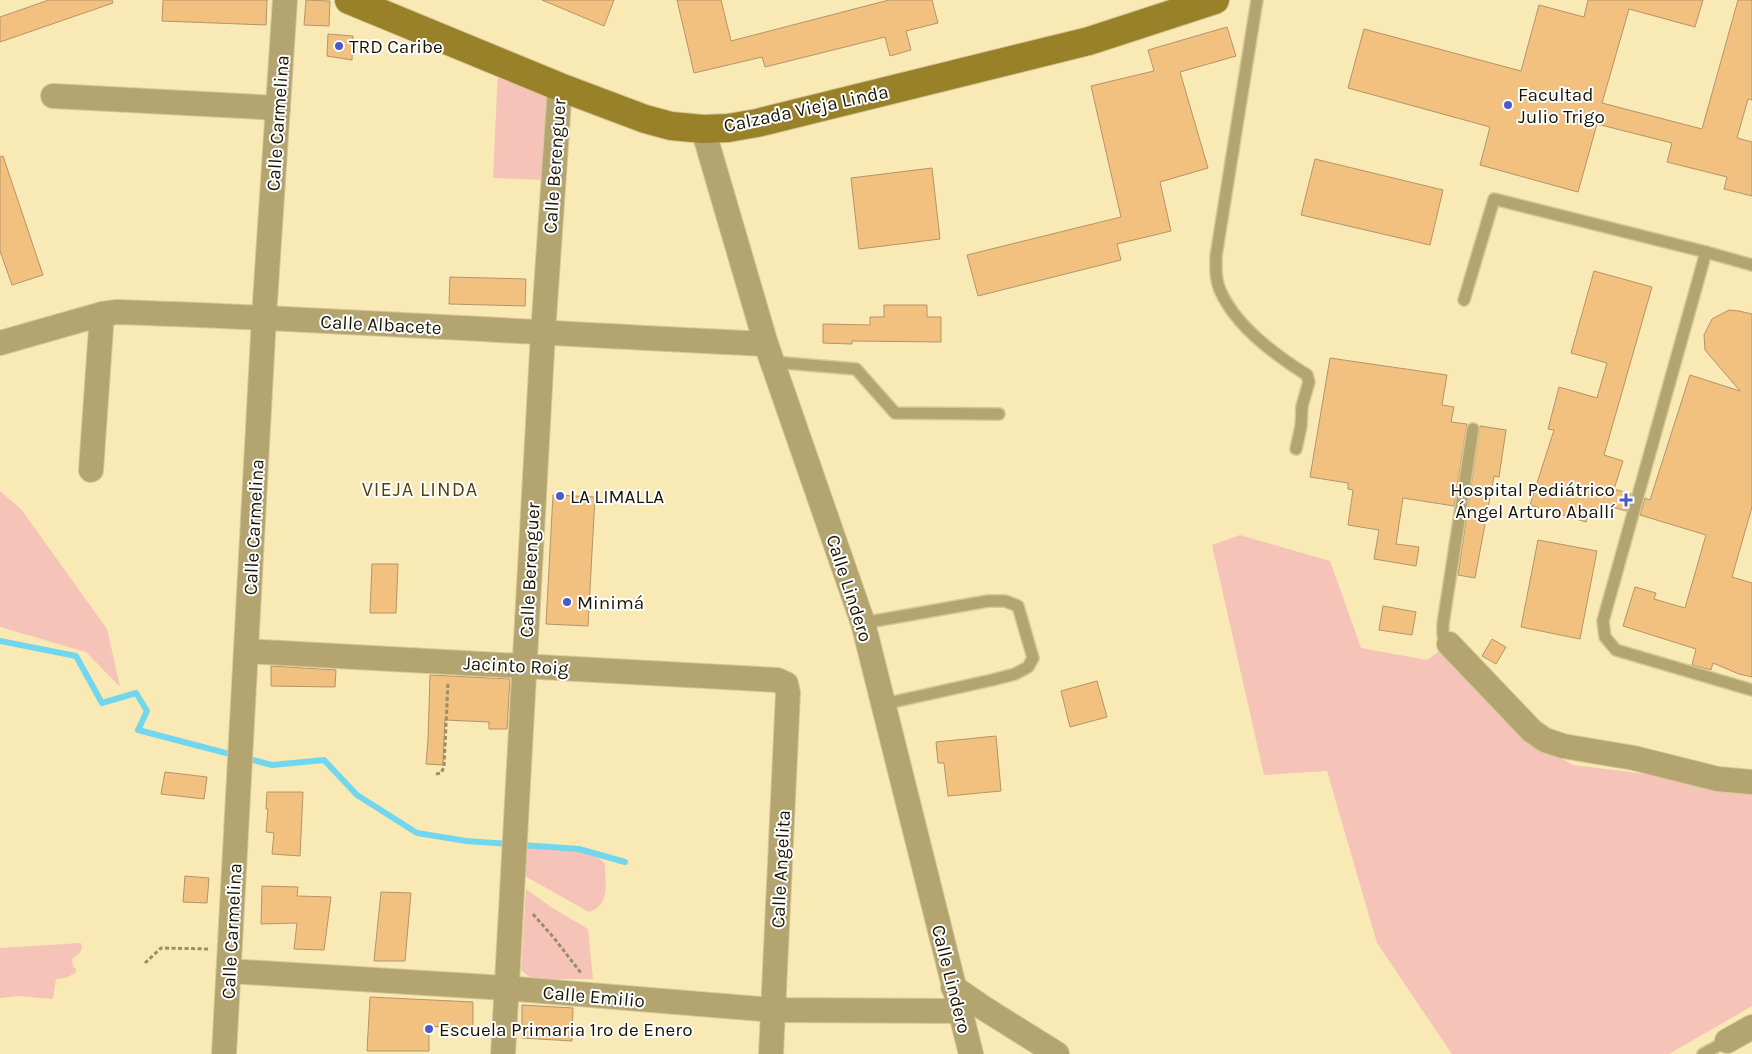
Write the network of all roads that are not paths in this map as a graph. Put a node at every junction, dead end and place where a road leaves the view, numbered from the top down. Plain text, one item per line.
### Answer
1 (285, 0) edge
2 (350, 0) edge
3 (1215, 0) edge
4 (1257, 0) edge
5 (560, 87) junction
6 (53, 96) dead end
7 (278, 108) junction
8 (703, 129) junction
9 (1706, 252) junction
10 (1752, 265) edge
11 (1464, 300) dead end
12 (102, 314) junction
13 (264, 317) junction
14 (543, 334) junction
15 (1, 339) edge
16 (769, 353) junction
17 (999, 414) dead end
18 (1473, 429) dead end
19 (1296, 449) dead end
20 (91, 470) dead end
21 (863, 623) junction
22 (1449, 644) joint
23 (246, 651) junction
24 (524, 665) junction
25 (786, 684) joint
26 (1752, 690) edge
27 (884, 704) junction
28 (1752, 782) edge
29 (230, 960) junction
30 (953, 987) junction
31 (505, 988) junction
32 (773, 1010) junction
33 (959, 1011) junction
34 (1752, 1027) edge
35 (1727, 1041) joint
36 (224, 1054) edge
37 (503, 1054) edge
38 (771, 1054) edge
39 (971, 1054) edge
40 (1057, 1054) edge
41 (1703, 1054) edge

1 - 7 street, Calle Carmelina
2 - 5 street, Calzada Vieja Linda
3 - 8 street, Calzada Vieja Linda
4 - 19 lane
5 - 8 street, Calzada Vieja Linda
5 - 14 street, Calle Berenguer
6 - 7 street
7 - 13 street, Calle Carmelina
8 - 16 street, Calle Lindero
9 - 10 lane
9 - 11 lane
9 - 26 lane
12 - 13 street, Calle Albacete
12 - 15 street, Calle Albacete
12 - 20 street
13 - 14 street, Calle Albacete
13 - 23 street, Calle Carmelina
14 - 16 street, Calle Albacete
14 - 24 street, Calle Berenguer
16 - 17 lane
16 - 21 street, Calle Lindero
18 - 22 lane
21 - 27 street, Calle Lindero
21 - 27 lane
22 - 28 street
23 - 24 street, Jacinto Roig
23 - 29 street, Calle Carmelina
24 - 25 street, Jacinto Roig
24 - 31 street, Calle Berenguer
25 - 32 street, Calle Angelita
27 - 30 street, Calle Lindero
29 - 31 street, Calle Emilio
29 - 36 street, Calle Carmelina
30 - 33 street, Calle Lindero
30 - 40 street
31 - 32 street, Calle Emilio
31 - 37 street, Calle Berenguer
32 - 33 street, Calle Emilio
32 - 38 street, Calle Angelita
33 - 39 street, Calle Lindero
34 - 35 street
35 - 41 lane

